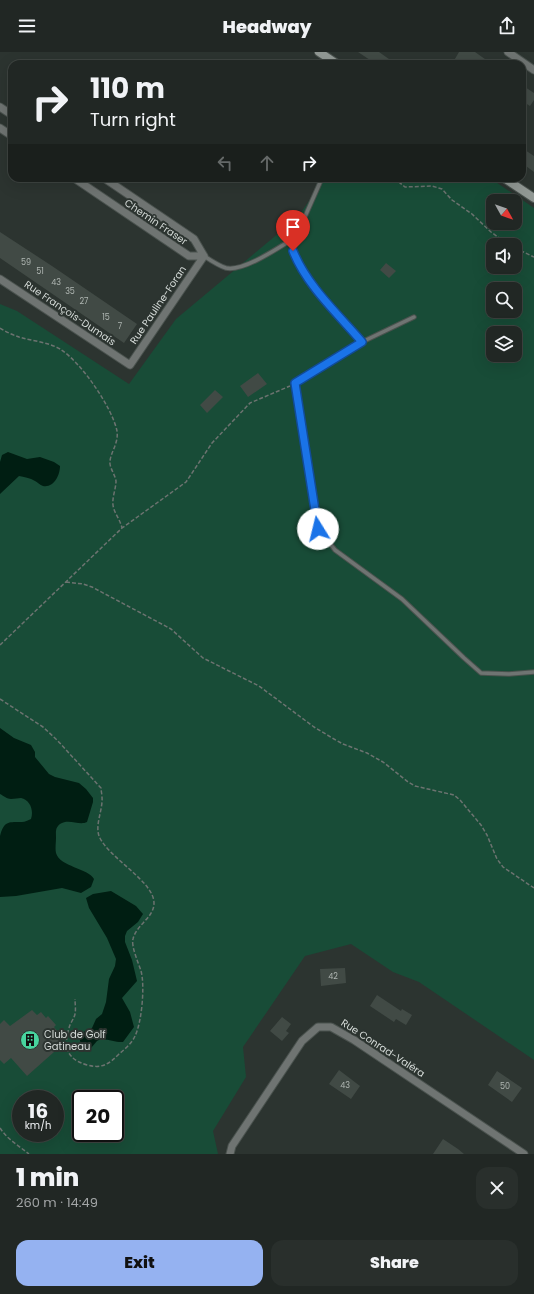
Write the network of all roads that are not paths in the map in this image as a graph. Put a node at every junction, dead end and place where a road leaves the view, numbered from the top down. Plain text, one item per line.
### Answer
1 (319, 52) edge
2 (508, 52) edge
3 (331, 60) edge
4 (520, 60) edge
5 (80, 182) edge
6 (110, 182) edge
7 (320, 182) edge
8 (510, 182) edge
9 (534, 198) edge
10 (296, 237) junction
11 (204, 256) junction
12 (0, 278) edge
13 (414, 317) dead end
14 (362, 342) junction
15 (130, 365) joint
16 (534, 672) edge
17 (230, 1154) edge
18 (524, 1154) edge

1 - 3 street
2 - 4 street
5 - 11 street, Chemin Fraser
6 - 11 street, Chemin Fraser
7 - 10 lane
8 - 9 street
10 - 11 lane
10 - 14 lane
11 - 15 street, Rue Pauline-Foran
12 - 15 street, Rue François-Dumais
13 - 14 lane
14 - 16 lane
17 - 18 street, Rue Conrad-Valéra

